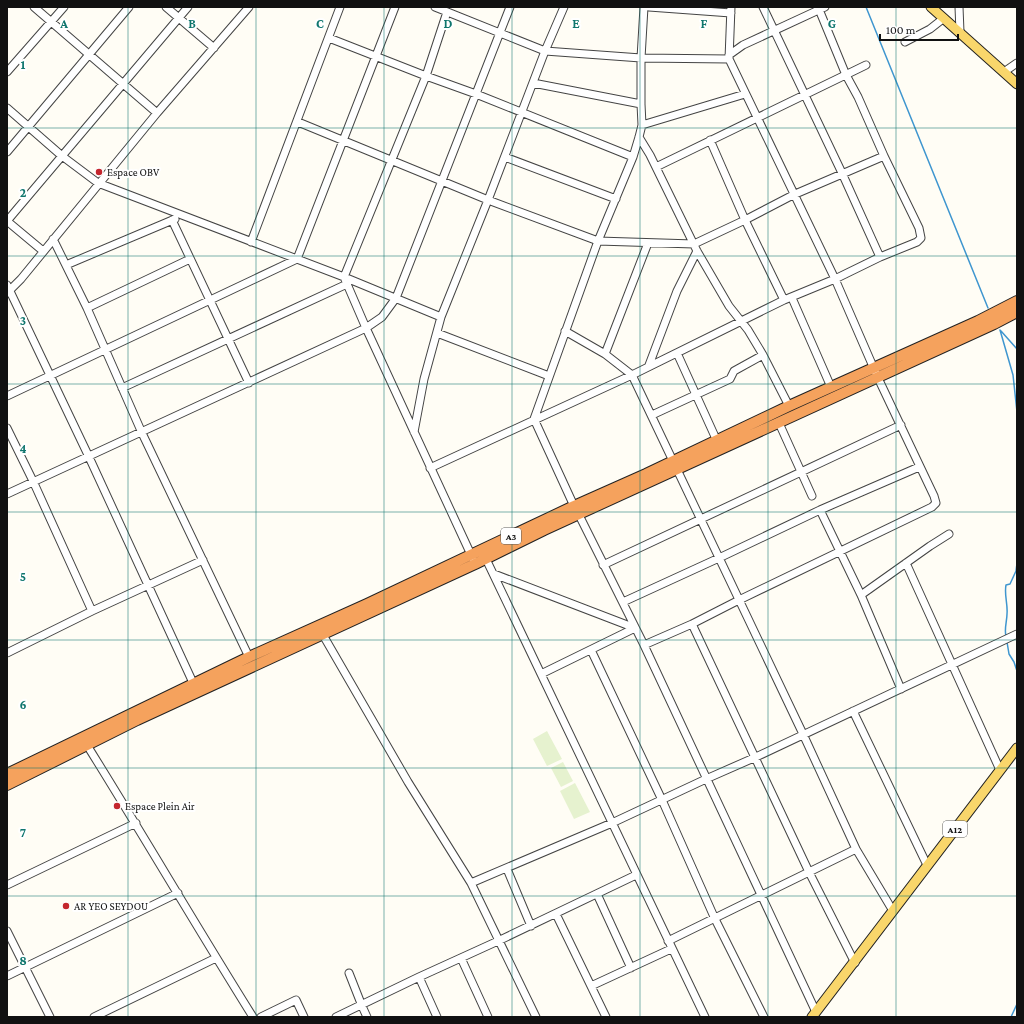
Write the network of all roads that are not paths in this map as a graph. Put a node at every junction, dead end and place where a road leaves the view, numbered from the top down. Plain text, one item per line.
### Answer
1 (34, 7) edge
2 (64, 7) edge
3 (129, 7) edge
4 (166, 7) edge
5 (188, 7) edge
6 (249, 7) edge
7 (340, 7) edge
8 (395, 7) edge
9 (435, 7) edge
10 (458, 7) edge
11 (510, 7) edge
12 (564, 7) edge
13 (644, 7) edge
14 (648, 7) edge
15 (763, 7) edge
16 (931, 7) edge
17 (959, 7) edge
18 (821, 8) edge
19 (731, 10) edge
20 (450, 13) junction
21 (179, 18) junction
22 (944, 18) junction
23 (52, 22) junction
24 (775, 30) junction
25 (960, 32) junction
26 (499, 34) junction
27 (329, 38) junction
28 (905, 42) dead end
29 (214, 48) junction
30 (545, 51) junction
31 (90, 54) junction
32 (729, 57) junction
33 (376, 58) junction
34 (641, 58) junction
35 (1017, 63) edge
36 (866, 65) dead end
37 (7, 72) edge
38 (1004, 72) junction
39 (846, 75) junction
40 (426, 76) junction
41 (124, 83) junction
42 (533, 83) junction
43 (1017, 84) edge
44 (476, 94) junction
45 (745, 94) junction
46 (805, 95) junction
47 (641, 104) junction
48 (7, 108) edge
49 (157, 112) junction
50 (522, 112) junction
51 (756, 118) junction
52 (298, 122) junction
53 (642, 125) junction
54 (29, 127) junction
55 (639, 137) junction
56 (710, 140) junction
57 (344, 141) junction
58 (7, 152) edge
59 (62, 156) junction
60 (884, 156) junction
61 (505, 157) junction
62 (633, 157) junction
63 (392, 160) junction
64 (656, 166) junction
65 (842, 173) junction
66 (441, 180) junction
67 (98, 184) junction
68 (794, 195) junction
69 (616, 199) junction
70 (488, 200) junction
71 (182, 216) junction
72 (172, 220) junction
73 (745, 220) junction
74 (7, 221) edge
75 (53, 239) junction
76 (598, 241) junction
77 (251, 242) junction
78 (648, 243) junction
79 (694, 244) junction
80 (44, 250) junction
81 (697, 251) junction
82 (880, 257) junction
83 (190, 259) junction
84 (297, 259) junction
85 (66, 265) junction
86 (834, 279) junction
87 (346, 281) junction
88 (8, 290) edge
89 (396, 298) junction
90 (792, 298) junction
91 (784, 300) junction
92 (210, 301) junction
93 (1017, 302) edge
94 (87, 308) junction
95 (1017, 312) edge
96 (441, 317) junction
97 (741, 320) junction
98 (366, 328) junction
99 (565, 331) junction
100 (437, 333) junction
101 (227, 339) junction
102 (106, 350) junction
103 (677, 353) junction
104 (605, 354) junction
105 (763, 355) junction
106 (649, 365) junction
107 (876, 373) junction
108 (632, 375) junction
109 (50, 376) junction
110 (549, 376) junction
111 (249, 382) junction
112 (831, 387) junction
113 (122, 388) junction
114 (696, 394) junction
115 (7, 396) edge
116 (789, 406) junction
117 (652, 415) junction
118 (534, 419) junction
119 (779, 423) junction
120 (901, 425) junction
121 (7, 428) edge
122 (414, 432) junction
123 (142, 433) junction
124 (717, 441) junction
125 (89, 456) junction
126 (676, 465) junction
127 (919, 467) junction
128 (430, 468) junction
129 (801, 472) junction
130 (33, 481) junction
131 (7, 494) edge
132 (812, 496) dead end
133 (576, 510) junction
134 (820, 510) junction
135 (701, 519) junction
136 (949, 534) dead end
137 (840, 552) junction
138 (719, 558) junction
139 (486, 559) junction
140 (203, 560) junction
141 (473, 560) junction
142 (906, 563) junction
143 (603, 565) junction
144 (494, 574) junction
145 (148, 584) junction
146 (860, 595) junction
147 (739, 600) junction
148 (623, 602) junction
149 (92, 611) junction
150 (692, 624) junction
151 (635, 628) junction
152 (1017, 634) edge
153 (323, 635) junction
154 (644, 645) junction
155 (591, 650) junction
156 (7, 652) edge
157 (249, 657) junction
158 (952, 665) junction
159 (541, 674) junction
160 (196, 688) junction
161 (901, 688) junction
162 (853, 711) junction
163 (803, 734) junction
164 (85, 742) junction
165 (1017, 748) edge
166 (756, 757) junction
167 (1000, 770) junction
168 (7, 774) edge
169 (706, 779) junction
170 (7, 785) edge
171 (662, 800) junction
172 (136, 823) junction
173 (612, 823) junction
174 (856, 849) junction
175 (927, 865) junction
176 (507, 869) junction
177 (809, 872) junction
178 (636, 875) junction
179 (471, 883) junction
180 (7, 885) edge
181 (178, 893) junction
182 (597, 894) junction
183 (761, 896) junction
184 (893, 911) junction
185 (556, 914) junction
186 (715, 918) junction
187 (531, 926) junction
188 (7, 931) edge
189 (668, 941) junction
190 (498, 942) junction
191 (671, 949) junction
192 (216, 958) junction
193 (461, 958) junction
194 (855, 963) junction
195 (25, 967) junction
196 (631, 968) junction
197 (349, 973) dead end
198 (7, 976) edge
199 (419, 977) junction
200 (591, 986) junction
201 (362, 1006) junction
202 (814, 1014) edge
203 (50, 1017) edge
204 (94, 1017) edge
205 (253, 1017) edge
206 (262, 1017) edge
207 (304, 1017) edge
208 (336, 1017) edge
209 (368, 1017) edge
210 (437, 1017) edge
211 (488, 1017) edge
212 (536, 1017) edge
213 (606, 1017) edge
214 (705, 1017) edge
215 (764, 1017) edge

1 - 23 street
2 - 23 street
3 - 31 street
4 - 21 street
5 - 21 street
6 - 29 street
7 - 27 street
8 - 33 street
9 - 20 street
10 - 20 street
11 - 26 street
12 - 30 street
13 - 34 street
14 - 19 street
15 - 24 street
16 - 22 main road
17 - 25 street
18 - 24 street
18 - 39 street
19 - 32 street
20 - 26 street
20 - 40 street
21 - 29 street
21 - 41 street
22 - 25 main road
22 - 28 street
23 - 31 street
23 - 37 street
24 - 32 street
24 - 46 street
25 - 38 main road
26 - 30 street
26 - 44 street
27 - 33 street
27 - 52 street
29 - 49 street
30 - 34 street
30 - 42 street
31 - 41 street
31 - 54 street
32 - 34 street
32 - 45 street
33 - 40 street
33 - 57 street
34 - 47 street
35 - 38 street
36 - 39 street
38 - 43 main road
39 - 46 street
39 - 60 street
40 - 44 street
40 - 63 street
41 - 49 street
41 - 59 street
42 - 47 street
42 - 50 street
44 - 50 street
44 - 66 street
45 - 51 street
45 - 53 street
46 - 51 street
46 - 65 street
47 - 53 street
48 - 54 street
49 - 67 street
50 - 61 street
50 - 62 street
51 - 56 street
51 - 68 street
52 - 57 street
52 - 77 street
53 - 55 street
54 - 58 street
54 - 59 street
55 - 62 street
55 - 64 street
56 - 64 street
56 - 73 street
57 - 63 street
57 - 84 street
59 - 67 street
59 - 74 street
60 - 65 street
60 - 82 street
61 - 69 street
61 - 70 street
62 - 69 street
63 - 66 street
63 - 87 street
64 - 79 street
65 - 68 street
65 - 82 street
66 - 70 street
66 - 89 street
67 - 71 street
67 - 75 street
68 - 73 street
68 - 86 street
69 - 76 street
70 - 76 street
70 - 96 street
71 - 72 street
71 - 77 street
72 - 83 street
72 - 85 street
73 - 79 street
73 - 91 street
74 - 80 street
75 - 80 street
75 - 85 street
76 - 78 street
76 - 99 street
77 - 84 street
78 - 79 street
78 - 104 street
79 - 81 street
80 - 88 street
81 - 97 street
81 - 106 street
82 - 86 street
83 - 92 street
83 - 94 street
84 - 87 street
84 - 92 street
85 - 94 street
86 - 90 street
86 - 107 street
87 - 89 street
87 - 98 street
87 - 101 street
88 - 109 street
89 - 96 street
89 - 98 street
90 - 91 street
90 - 112 street
91 - 97 street
92 - 101 street
92 - 102 street
93 - 107 highway, A3
94 - 102 street
95 - 107 highway, A3
96 - 100 street
97 - 103 street
97 - 105 street
98 - 111 street
98 - 122 street
99 - 104 street
99 - 110 street
100 - 110 street
100 - 122 street
101 - 111 street
101 - 113 street
102 - 109 street
102 - 113 street
103 - 106 street
103 - 114 street
104 - 108 street
105 - 114 street
105 - 116 street
106 - 108 street
107 - 112 highway, A3
107 - 119 highway, A3
107 - 120 street
108 - 117 street
108 - 118 street
109 - 115 street
109 - 125 street
110 - 118 street
111 - 123 street
112 - 116 highway, A3
113 - 123 street
114 - 117 street
114 - 124 street
116 - 124 highway, A3
117 - 126 street
118 - 128 street
118 - 133 street
119 - 126 highway, A3
119 - 129 street
120 - 127 street
120 - 129 street
121 - 130 street
122 - 128 street
123 - 125 street
123 - 140 street
124 - 126 highway, A3
125 - 130 street
125 - 145 street
126 - 133 highway, A3
126 - 135 street
127 - 134 street
127 - 137 street
128 - 141 street
129 - 132 street
129 - 135 street
130 - 131 street
130 - 149 street
133 - 139 highway, A3
133 - 141 highway, A3
133 - 143 street
134 - 137 street
134 - 138 street
135 - 138 street
135 - 143 street
136 - 142 street
137 - 146 street
137 - 147 street
138 - 147 street
138 - 148 street
139 - 141 highway, A3
139 - 144 street
140 - 145 street
140 - 157 street
141 - 153 highway, A3
141 - 157 highway, A3
142 - 146 street
142 - 158 street
143 - 148 street
144 - 151 street
144 - 159 street
145 - 149 street
145 - 160 street
146 - 161 street
147 - 150 street
147 - 163 street
148 - 151 street
149 - 156 street
150 - 154 street
150 - 166 street
151 - 154 street
151 - 155 street
152 - 158 street
153 - 160 highway, A3
153 - 179 street
154 - 169 street
155 - 159 street
155 - 171 street
157 - 160 highway, A3
158 - 161 street
158 - 167 street
159 - 173 street
160 - 164 highway, A3
161 - 162 street
162 - 163 street
162 - 175 street
163 - 166 street
163 - 174 street
164 - 168 highway, A3
164 - 170 highway, A3
164 - 172 street
165 - 167 main road, A12
166 - 169 street
166 - 177 street
167 - 175 main road, A12
169 - 171 street
169 - 183 street
171 - 173 street
171 - 186 street
172 - 180 street
172 - 181 street
173 - 176 street
173 - 178 street
174 - 177 street
174 - 184 street
175 - 184 main road, A12
176 - 179 street
176 - 187 street
177 - 183 street
177 - 194 street
178 - 182 street
178 - 189 street
179 - 190 street
181 - 192 street
181 - 195 street
182 - 185 street
182 - 196 street
183 - 186 street
183 - 202 street
184 - 194 main road, A12
185 - 187 street
185 - 200 street
186 - 189 street
186 - 215 street
187 - 190 street
188 - 195 street
189 - 191 street
190 - 193 street
190 - 212 street
191 - 196 street
191 - 214 street
192 - 204 street
192 - 205 street
193 - 199 street
193 - 211 street
194 - 202 main road, A12
195 - 198 street
195 - 203 street
196 - 200 street
197 - 201 street
199 - 201 street
199 - 210 street
200 - 213 street
201 - 208 street
201 - 209 street
206 - 207 street

